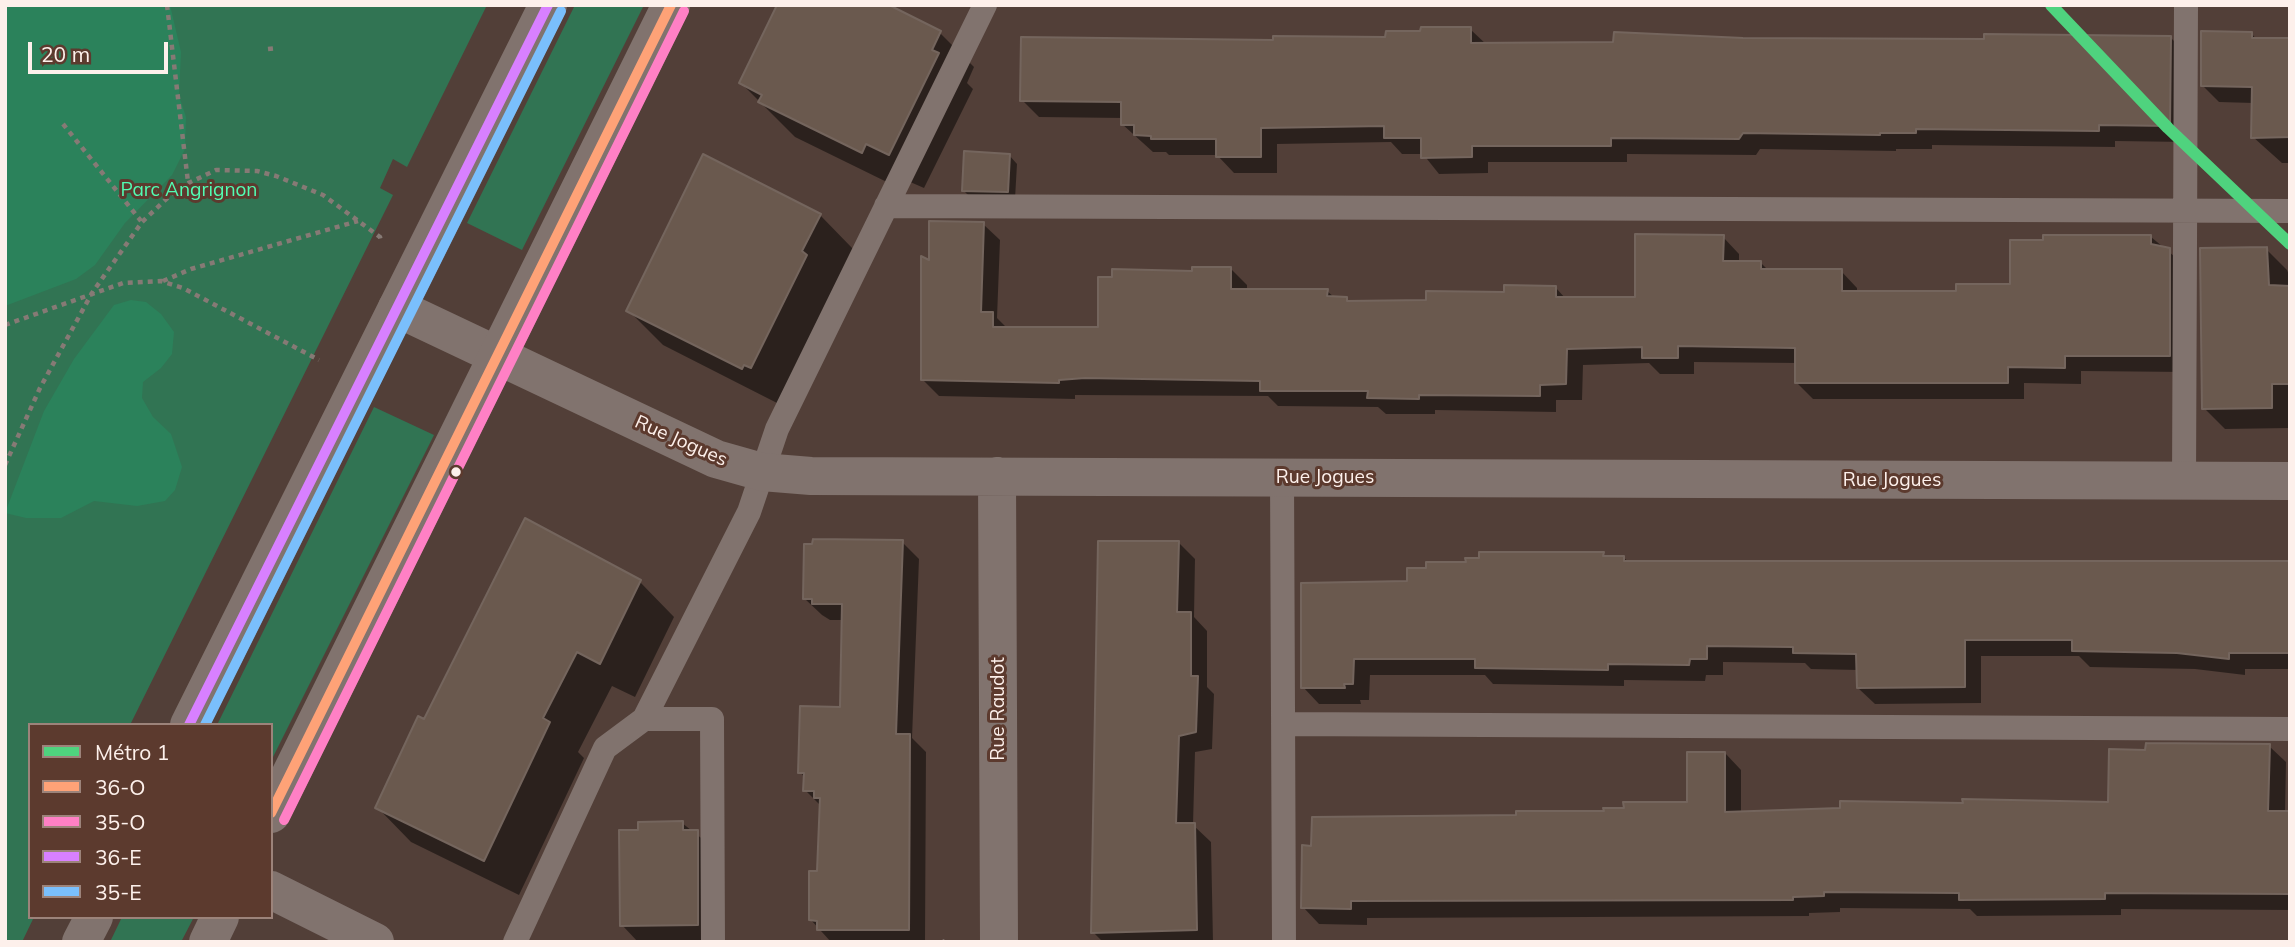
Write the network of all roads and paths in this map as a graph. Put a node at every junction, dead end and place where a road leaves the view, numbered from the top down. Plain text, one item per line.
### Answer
1 (167, 5) edge
2 (548, 5) edge
3 (671, 5) edge
4 (985, 5) edge
5 (2186, 5) edge
6 (277, 48) dead end
7 (268, 49) dead end
8 (63, 124) dead end
9 (188, 183) junction
10 (886, 206) junction
11 (2185, 210) junction
12 (2290, 211) edge
13 (359, 220) junction
14 (142, 222) junction
15 (380, 237) dead end
16 (161, 281) junction
17 (92, 293) junction
18 (397, 308) junction
19 (5, 325) edge
20 (498, 355) junction
21 (319, 360) dead end
22 (5, 465) edge
23 (762, 472) junction
24 (997, 476) junction
25 (1282, 477) junction
26 (2184, 481) junction
27 (2290, 481) edge
28 (644, 719) junction
29 (190, 723) edge
30 (1283, 724) junction
31 (2290, 729) edge
32 (273, 810) edge
33 (273, 891) edge
34 (93, 919) edge
35 (219, 919) edge
36 (81, 942) edge
37 (208, 942) edge
38 (375, 942) edge
39 (514, 942) edge
40 (713, 942) edge
41 (999, 942) edge
42 (1284, 942) edge

1 - 9 path
2 - 18 street
3 - 20 street
4 - 10 lane
5 - 11 lane
6 - 7 path
8 - 14 path
9 - 13 path
9 - 14 path
10 - 11 lane
10 - 23 lane
11 - 12 lane
11 - 26 lane
13 - 15 path
13 - 16 path
14 - 17 path
16 - 17 path
16 - 21 path
17 - 19 path
17 - 22 path
18 - 20 street, Rue Jogues
18 - 29 street
20 - 23 street, Rue Jogues
20 - 32 street
23 - 24 street, Rue Jogues
23 - 28 lane
24 - 25 street, Rue Jogues
24 - 41 street, Rue Raudot
25 - 26 street, Rue Jogues
25 - 30 lane
26 - 27 street, Rue Jogues
28 - 39 lane
28 - 40 lane
30 - 31 lane
30 - 42 lane
33 - 38 street
34 - 36 street
35 - 37 street

